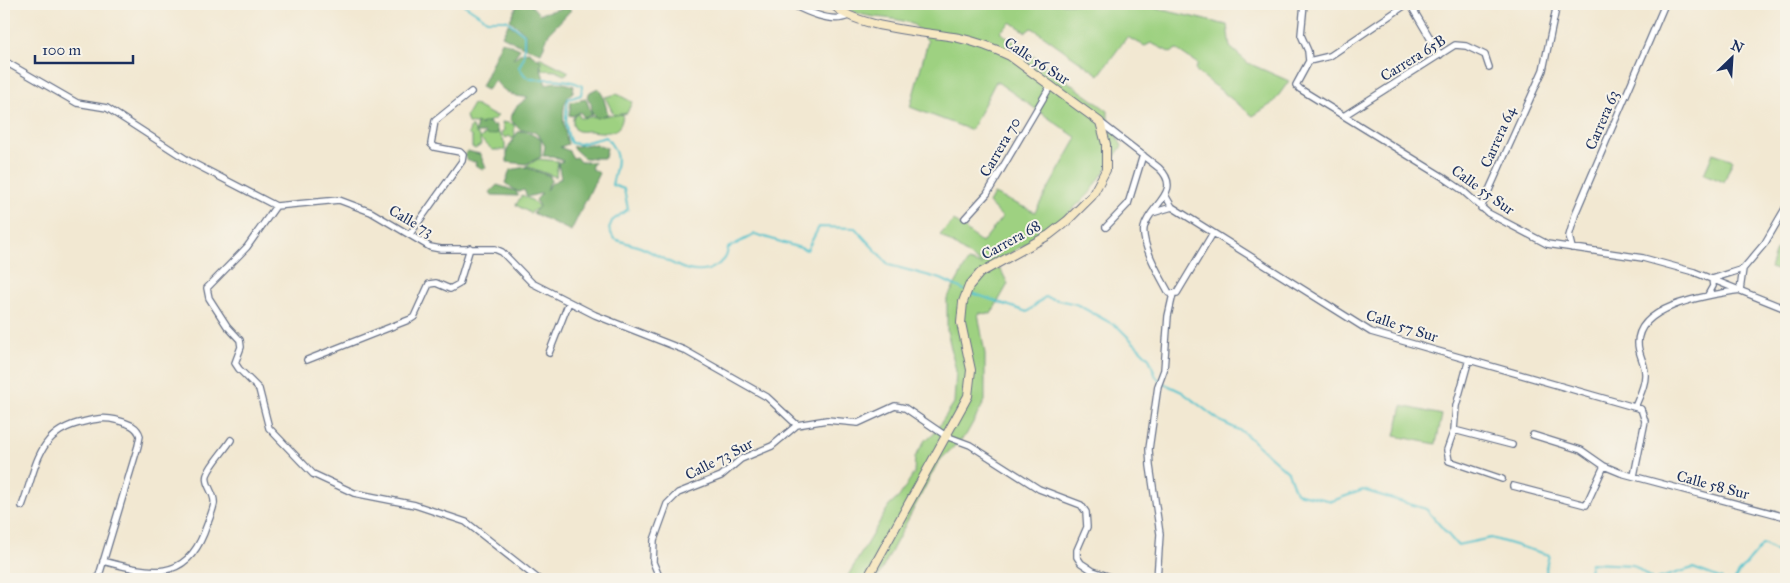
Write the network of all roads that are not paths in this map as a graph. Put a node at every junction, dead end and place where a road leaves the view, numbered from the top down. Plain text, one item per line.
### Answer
1 (791, 4) edge
2 (833, 4) edge
3 (1304, 4) edge
4 (1408, 4) edge
5 (1557, 4) edge
6 (1665, 4) edge
7 (848, 16) junction
8 (1440, 55) junction
9 (4, 61) edge
10 (1309, 61) junction
11 (1489, 67) dead end
12 (1051, 85) junction
13 (471, 92) dead end
14 (1346, 115) junction
15 (1100, 122) junction
16 (1143, 155) junction
17 (1165, 195) junction
18 (276, 206) junction
19 (1172, 207) junction
20 (1786, 207) edge
21 (1481, 208) junction
22 (1152, 213) junction
23 (965, 218) dead end
24 (1106, 227) dead end
25 (1213, 233) junction
26 (410, 234) junction
27 (470, 248) junction
28 (1572, 248) junction
29 (1743, 269) junction
30 (1712, 279) junction
31 (1740, 290) junction
32 (1173, 294) junction
33 (1708, 295) junction
34 (569, 302) junction
35 (1786, 309) edge
36 (549, 353) dead end
37 (1469, 359) junction
38 (307, 360) dead end
39 (1635, 406) junction
40 (797, 425) junction
41 (1454, 430) junction
42 (1533, 434) dead end
43 (946, 436) junction
44 (231, 440) dead end
45 (1512, 445) dead end
46 (1604, 466) junction
47 (1634, 476) junction
48 (1502, 479) dead end
49 (1512, 486) dead end
50 (22, 506) dead end
51 (1786, 517) edge
52 (103, 561) junction
53 (98, 579) edge
54 (538, 579) edge
55 (660, 579) edge
56 (867, 579) edge
57 (1116, 579) edge
58 (1157, 579) edge

1 - 7 street, Calle 56 Sur
2 - 7 street
3 - 10 street
4 - 8 street
4 - 10 street
5 - 21 street, Carrera 64
6 - 28 street, Carrera 63
7 - 12 street, Calle 56 Sur
8 - 11 street, Carrera 65B
8 - 14 street, Carrera 65B
9 - 18 street
10 - 14 street, Calle 55 Sur
12 - 15 street, Calle 56 Sur
12 - 23 street, Carrera 70
13 - 26 street
14 - 21 street, Calle 55 Sur
15 - 16 street, Calle 56 Sur
15 - 43 street, Carrera 68
16 - 17 street, Calle 56 Sur
16 - 24 street
17 - 19 street, Calle 57 Sur
17 - 22 street
18 - 26 street, Calle 73
18 - 54 street
19 - 22 street
19 - 25 street, Calle 57 Sur
20 - 29 street
21 - 28 street, Calle 55 Sur
22 - 32 street
25 - 32 street
25 - 37 street, Calle 57 Sur
26 - 27 street, Calle 73
27 - 34 street, Calle 73
27 - 38 street
28 - 30 street, Calle 55 Sur
29 - 30 street
29 - 31 street
30 - 31 street, Calle 55 Sur
30 - 33 street
31 - 33 street
31 - 35 street, Calle 55 Sur
32 - 58 street
33 - 39 street
34 - 36 street
34 - 40 street, Calle 73
37 - 39 street, Calle 57 Sur
37 - 41 street
39 - 47 street
40 - 43 street
40 - 55 street, Calle 73 Sur
41 - 45 street
41 - 48 street
42 - 46 street, Calle 58 Sur
43 - 56 street, Carrera 68
43 - 57 street
44 - 52 street
46 - 47 street, Calle 58 Sur
46 - 49 street
47 - 51 street, Calle 58 Sur
50 - 52 street
52 - 53 street

